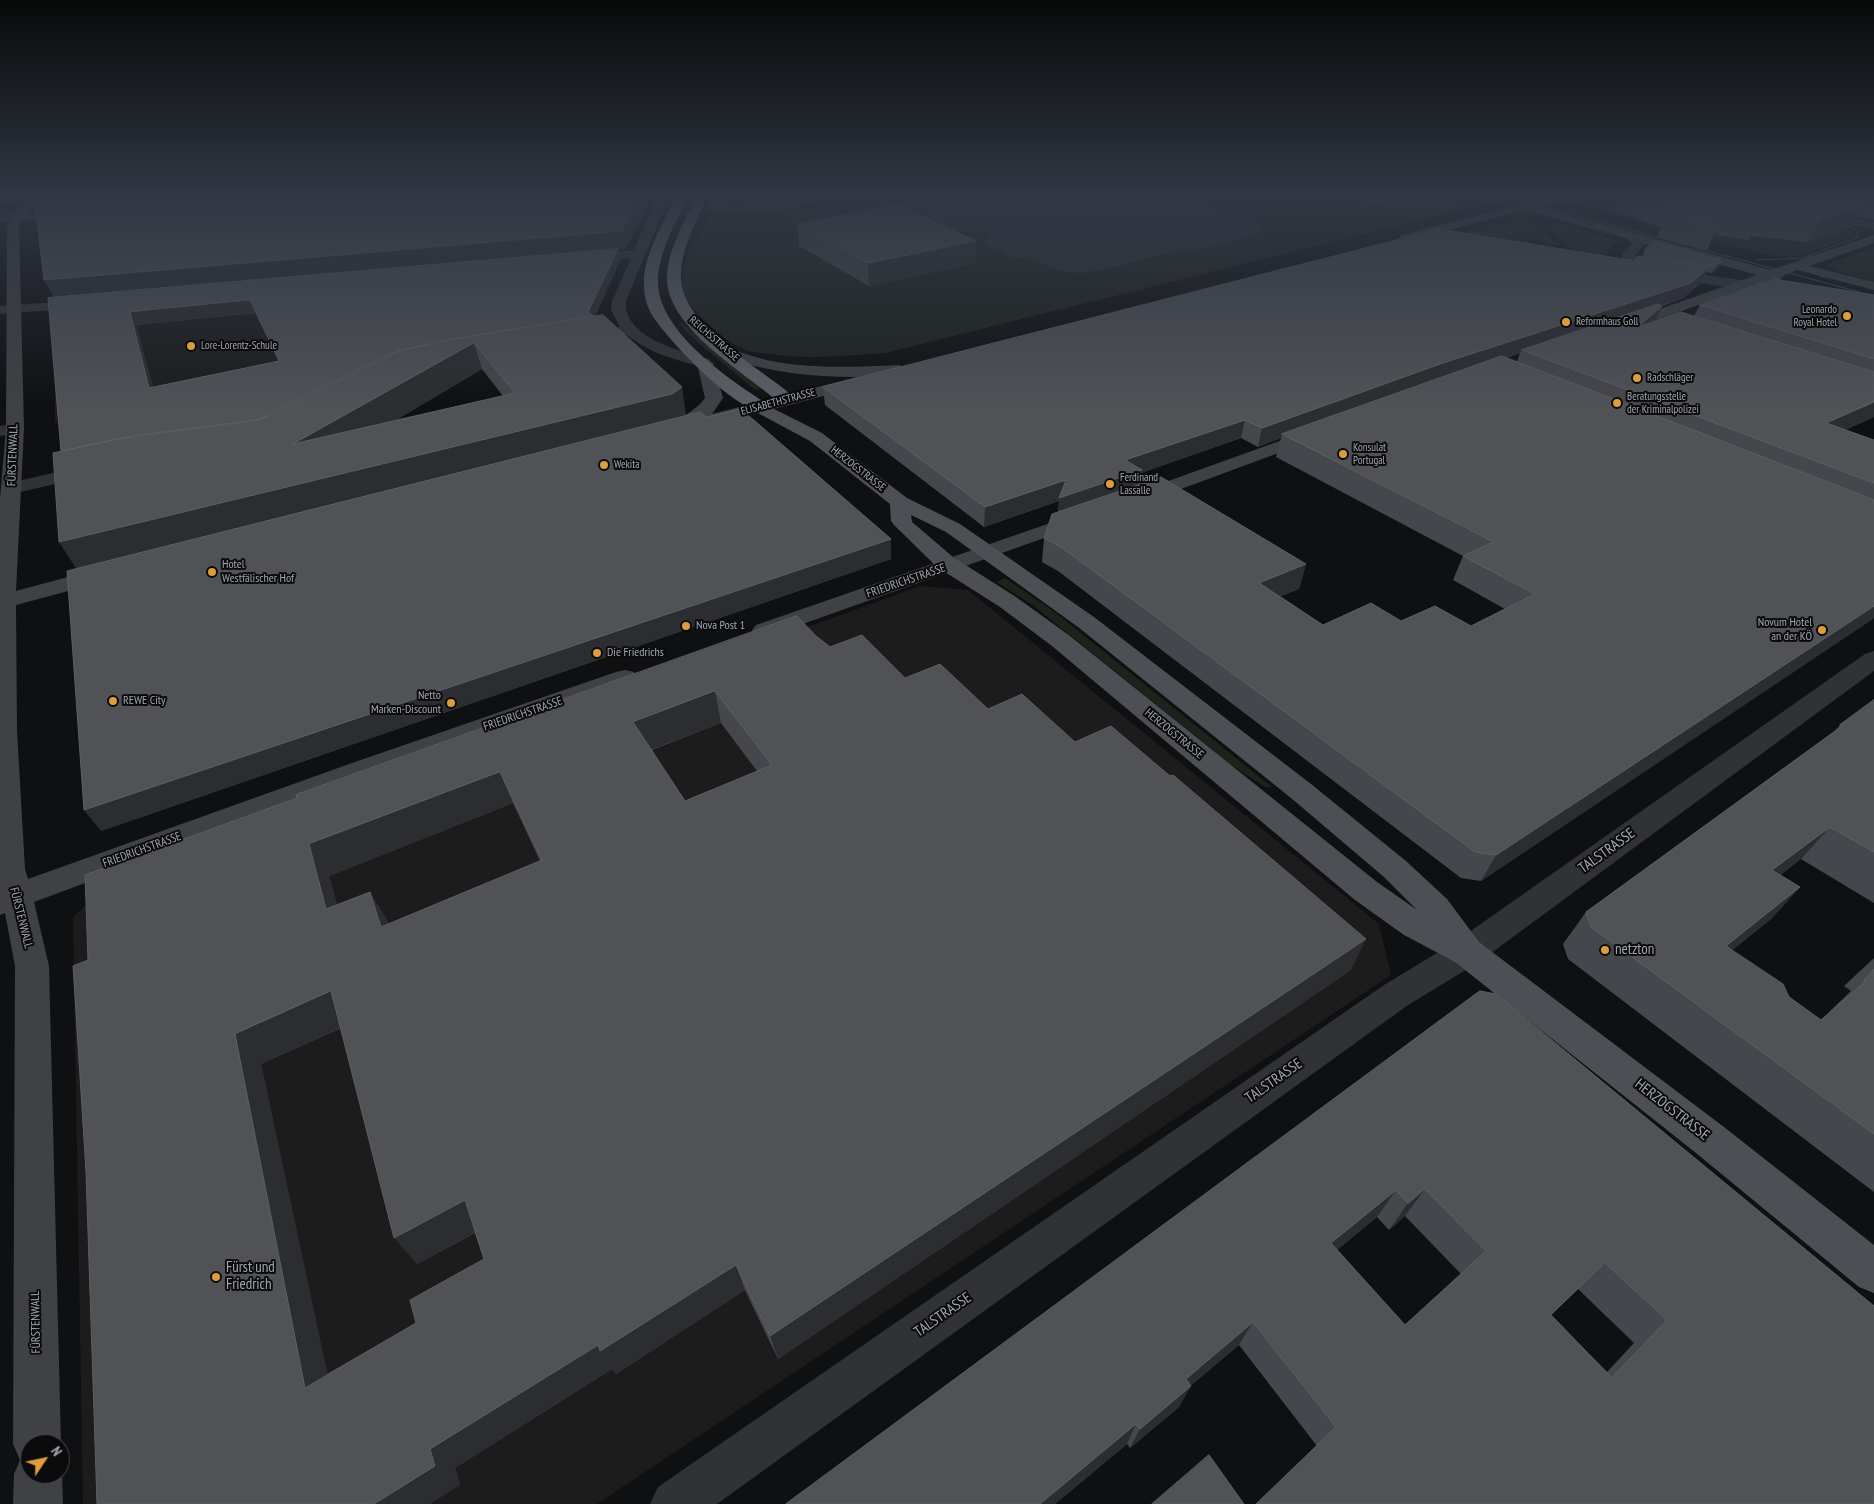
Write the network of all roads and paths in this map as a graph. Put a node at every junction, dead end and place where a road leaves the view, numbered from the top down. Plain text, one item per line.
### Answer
1 (11, 267) edge
2 (634, 267) edge
3 (654, 267) edge
4 (676, 267) edge
5 (1640, 267) edge
6 (1649, 267) edge
7 (1743, 267) edge
8 (1795, 267) edge
9 (1803, 267) edge
10 (1657, 270) junction
11 (1772, 275) junction
12 (1745, 284) junction
13 (1874, 286) edge
14 (1803, 288) joint
15 (99, 302) edge
16 (8, 309) edge
17 (1650, 318) junction
18 (1675, 326) edge
19 (629, 330) junction
20 (1604, 333) edge
21 (571, 340) edge
22 (730, 354) junction
23 (704, 363) junction
24 (918, 366) edge
25 (899, 370) junction
26 (787, 400) junction
27 (760, 407) junction
28 (1331, 427) edge
29 (7, 429) edge
30 (816, 437) junction
31 (106, 467) edge
32 (12, 488) junction
33 (900, 502) junction
34 (1126, 502) edge
35 (1098, 512) edge
36 (987, 552) junction
37 (950, 565) junction
38 (126, 569) edge
39 (3, 601) edge
40 (744, 637) edge
41 (1874, 659) edge
42 (650, 669) edge
43 (8, 899) edge
44 (1467, 952) junction
45 (1874, 1272) edge
46 (37, 1434) edge
47 (38, 1484) edge
48 (38, 1504) edge
49 (675, 1504) edge

1 - 16 main road, FÜRSTENWALL
2 - 19 street
3 - 23 highway
4 - 22 highway, REICHSSTRASSE
5 - 10 street
6 - 10 street
7 - 11 main road
8 - 11 main road
9 - 13 main road
10 - 12 street
11 - 12 main road
11 - 14 main road
12 - 14 street
12 - 17 main road
15 - 16 street
16 - 29 main road, FÜRSTENWALL
17 - 18 street
17 - 20 main road
19 - 21 street
19 - 23 street, REICHSSTRASSE
22 - 25 main road
22 - 26 highway, REICHSSTRASSE
23 - 27 highway, REICHSSTRASSE
23 - 27 main road, ELISABETHSTRASSE
24 - 25 main road, ELISABETHSTRASSE
25 - 26 main road, ELISABETHSTRASSE
26 - 27 main road, ELISABETHSTRASSE
26 - 30 main road, HERZOGSTRASSE
27 - 30 main road, HERZOGSTRASSE
28 - 34 main road
29 - 32 main road, FÜRSTENWALL
30 - 33 main road, HERZOGSTRASSE
31 - 32 street
32 - 39 main road, FÜRSTENWALL
33 - 36 main road, HERZOGSTRASSE
33 - 37 main road, HERZOGSTRASSE
35 - 36 main road, FRIEDRICHSTRASSE
36 - 37 main road, FRIEDRICHSTRASSE
36 - 44 main road, HERZOGSTRASSE
37 - 40 main road, FRIEDRICHSTRASSE
37 - 44 main road, HERZOGSTRASSE
38 - 39 main road
39 - 43 main road, FÜRSTENWALL
41 - 44 street, TALSTRASSE
42 - 43 main road, FRIEDRICHSTRASSE
43 - 46 main road, FÜRSTENWALL
44 - 45 main road, HERZOGSTRASSE
44 - 49 street, TALSTRASSE
47 - 48 main road

